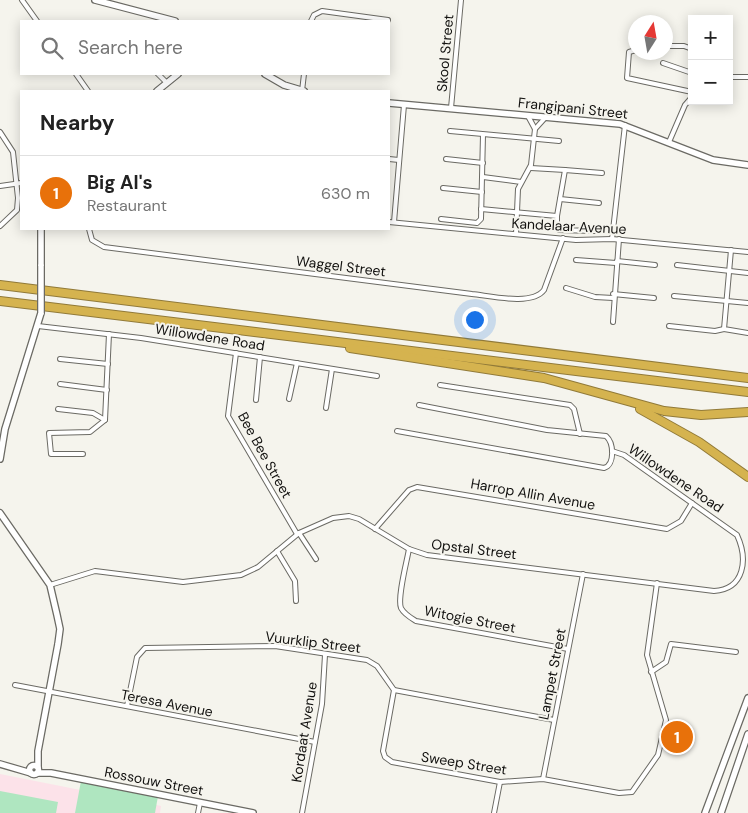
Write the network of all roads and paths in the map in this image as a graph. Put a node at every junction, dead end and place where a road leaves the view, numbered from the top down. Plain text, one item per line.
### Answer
1 (22, 0) edge
2 (95, 0) edge
3 (461, 0) edge
4 (36, 20) edge
5 (171, 20) edge
6 (312, 20) edge
7 (388, 20) dead end
8 (673, 46) edge
9 (688, 48) edge
10 (629, 60) edge
11 (663, 63) dead end
12 (688, 72) edge
13 (77, 75) edge
14 (159, 75) edge
15 (177, 75) edge
16 (266, 75) edge
17 (304, 75) edge
18 (733, 77) edge
19 (748, 77) edge
20 (167, 83) junction
21 (87, 90) edge
22 (158, 90) edge
23 (300, 90) edge
24 (303, 90) edge
25 (688, 91) edge
26 (688, 101) edge
27 (390, 103) edge
28 (404, 105) junction
29 (451, 108) junction
30 (528, 116) junction
31 (546, 117) junction
32 (625, 125) junction
33 (535, 129) junction
34 (450, 131) dead end
35 (0, 132) edge
36 (483, 135) junction
37 (534, 140) junction
38 (559, 141) dead end
39 (669, 142) junction
40 (446, 159) dead end
41 (390, 160) edge
42 (399, 160) junction
43 (483, 163) junction
44 (748, 165) edge
45 (531, 168) junction
46 (565, 170) junction
47 (602, 173) dead end
48 (483, 177) junction
49 (521, 182) junction
50 (19, 183) edge
51 (0, 186) edge
52 (443, 188) dead end
53 (482, 192) junction
54 (560, 199) junction
55 (599, 203) dead end
56 (482, 209) junction
57 (517, 212) junction
58 (557, 216) junction
59 (441, 219) dead end
60 (391, 222) edge
61 (0, 226) edge
62 (41, 230) edge
63 (89, 230) edge
64 (595, 231) dead end
65 (516, 234) junction
66 (563, 238) junction
67 (612, 239) junction
68 (619, 239) junction
69 (731, 250) junction
70 (748, 252) edge
71 (576, 260) dead end
72 (617, 262) junction
73 (655, 265) dead end
74 (676, 265) dead end
75 (728, 270) junction
76 (748, 273) edge
77 (0, 285) edge
78 (566, 288) dead end
79 (613, 296) junction
80 (674, 296) dead end
81 (654, 298) dead end
82 (726, 300) junction
83 (0, 301) edge
84 (748, 303) edge
85 (613, 322) dead end
86 (38, 326) junction
87 (669, 326) dead end
88 (724, 329) junction
89 (258, 333) junction
90 (748, 333) edge
91 (109, 334) junction
92 (236, 353) junction
93 (260, 356) junction
94 (60, 359) dead end
95 (297, 363) junction
96 (108, 364) junction
97 (332, 369) junction
98 (377, 376) dead end
99 (748, 378) edge
100 (60, 384) dead end
101 (440, 385) dead end
102 (107, 390) junction
103 (748, 392) edge
104 (613, 397) junction
105 (289, 399) dead end
106 (256, 400) dead end
107 (419, 405) dead end
108 (326, 408) dead end
109 (58, 409) dead end
110 (748, 412) edge
111 (105, 420) junction
112 (3, 428) edge
113 (397, 431) dead end
114 (580, 434) junction
115 (612, 451) junction
116 (83, 454) dead end
117 (0, 459) edge
118 (748, 477) edge
119 (692, 503) junction
120 (0, 514) edge
121 (376, 529) junction
122 (298, 533) junction
123 (409, 549) junction
124 (277, 551) junction
125 (316, 558) dead end
126 (583, 574) junction
127 (657, 583) junction
128 (50, 585) junction
129 (714, 591) joint
130 (296, 601) dead end
131 (568, 649) junction
132 (736, 652) dead end
133 (325, 655) junction
134 (651, 672) junction
135 (15, 685) dead end
136 (394, 690) junction
137 (48, 693) junction
138 (748, 698) edge
139 (127, 706) junction
140 (554, 720) junction
141 (748, 734) edge
142 (315, 742) junction
143 (0, 764) edge
144 (34, 769) junction
145 (543, 779) junction
146 (500, 782) junction
147 (200, 803) junction
148 (198, 813) edge
149 (253, 813) edge
150 (302, 813) edge
151 (494, 813) edge
152 (705, 813) edge
153 (721, 813) edge

1 - 4 street
2 - 5 street
3 - 29 street, Skool Street
6 - 7 street
8 - 9 street
10 - 25 street
11 - 12 street
13 - 21 street
14 - 20 street
15 - 20 street
16 - 23 street
17 - 24 street
18 - 19 street
20 - 22 street
26 - 39 street
27 - 28 street, Frangipani Street
28 - 29 street, Frangipani Street
28 - 42 street
29 - 30 street, Frangipani Street
30 - 31 street, Frangipani Street
30 - 33 street
31 - 32 street, Frangipani Street
31 - 33 street
32 - 39 street, Frangipani Street
32 - 67 street
33 - 37 street
34 - 36 street
35 - 50 street
36 - 37 street
36 - 43 street
37 - 38 street
37 - 45 street
39 - 44 street, Frangipani Street
40 - 43 street
41 - 42 street
42 - 60 street
43 - 48 street
45 - 46 street
45 - 49 street
46 - 47 street
46 - 54 street
48 - 49 street
48 - 53 street
49 - 57 street
50 - 51 street
50 - 61 street
52 - 53 street
53 - 56 street
54 - 55 street
54 - 58 street
56 - 57 street
56 - 59 street
57 - 58 street
57 - 65 street
58 - 64 street
60 - 65 street, Kandelaar Avenue
62 - 86 street, bridge
63 - 66 street, Waggel Street
65 - 66 street, Kandelaar Avenue
66 - 67 street, Kandelaar Avenue
67 - 68 street, Kandelaar Avenue
68 - 69 street, Kandelaar Avenue
68 - 72 street
69 - 70 street, Kandelaar Avenue
69 - 75 street
71 - 72 street
72 - 73 street
72 - 79 street
74 - 75 street
75 - 76 street
75 - 82 street
77 - 99 highway
78 - 79 street
79 - 81 street
79 - 85 street
80 - 82 street
82 - 84 street
82 - 88 street
83 - 89 highway
86 - 91 street, Willowdene Road
86 - 112 street
87 - 88 street
88 - 90 street
89 - 103 highway
89 - 104 highway
91 - 92 street, Willowdene Road
91 - 96 street
92 - 93 street, Willowdene Road
92 - 122 street, Bee Bee Street
93 - 95 street, Willowdene Road
93 - 106 street
94 - 96 street
95 - 97 street, Willowdene Road
95 - 105 street
96 - 102 street
97 - 98 street, Willowdene Road
97 - 108 street
100 - 102 street
101 - 114 street
102 - 111 street
104 - 110 highway
104 - 118 highway
107 - 114 street
109 - 111 street
111 - 116 street
112 - 117 street
113 - 115 street
114 - 115 street
115 - 119 street, Willowdene Road
119 - 121 street, Harrop Allin Avenue
119 - 129 street, Willowdene Road
120 - 128 street
121 - 122 street, Opstal Street
121 - 123 street, Opstal Street
122 - 124 street, Opstal Street
122 - 125 street, Bee Bee Street
123 - 126 street, Opstal Street
123 - 131 street, Witogie Street
124 - 128 street, Opstal Street
124 - 130 street
126 - 127 street, Opstal Street
126 - 131 street, Lampet Street
127 - 129 street, Opstal Street
127 - 134 street
128 - 137 street
131 - 140 street, Lampet Street
132 - 134 street
133 - 136 street, Vuurklip Street
133 - 139 street, Vuurklip Street
133 - 142 street, Kordaat Avenue
134 - 145 street, Sweep Street
135 - 137 street, Teresa Avenue
136 - 140 street
136 - 146 street, Sweep Street
137 - 139 street, Teresa Avenue
137 - 144 street
138 - 152 street
139 - 142 street, Teresa Avenue
140 - 145 street, Lampet Street
141 - 153 street
142 - 150 street, Kordaat Avenue
143 - 144 street, Rossouw Street
144 - 147 street, Rossouw Street
145 - 146 street, Sweep Street
146 - 151 street
147 - 148 street
147 - 149 street, Rossouw Street

